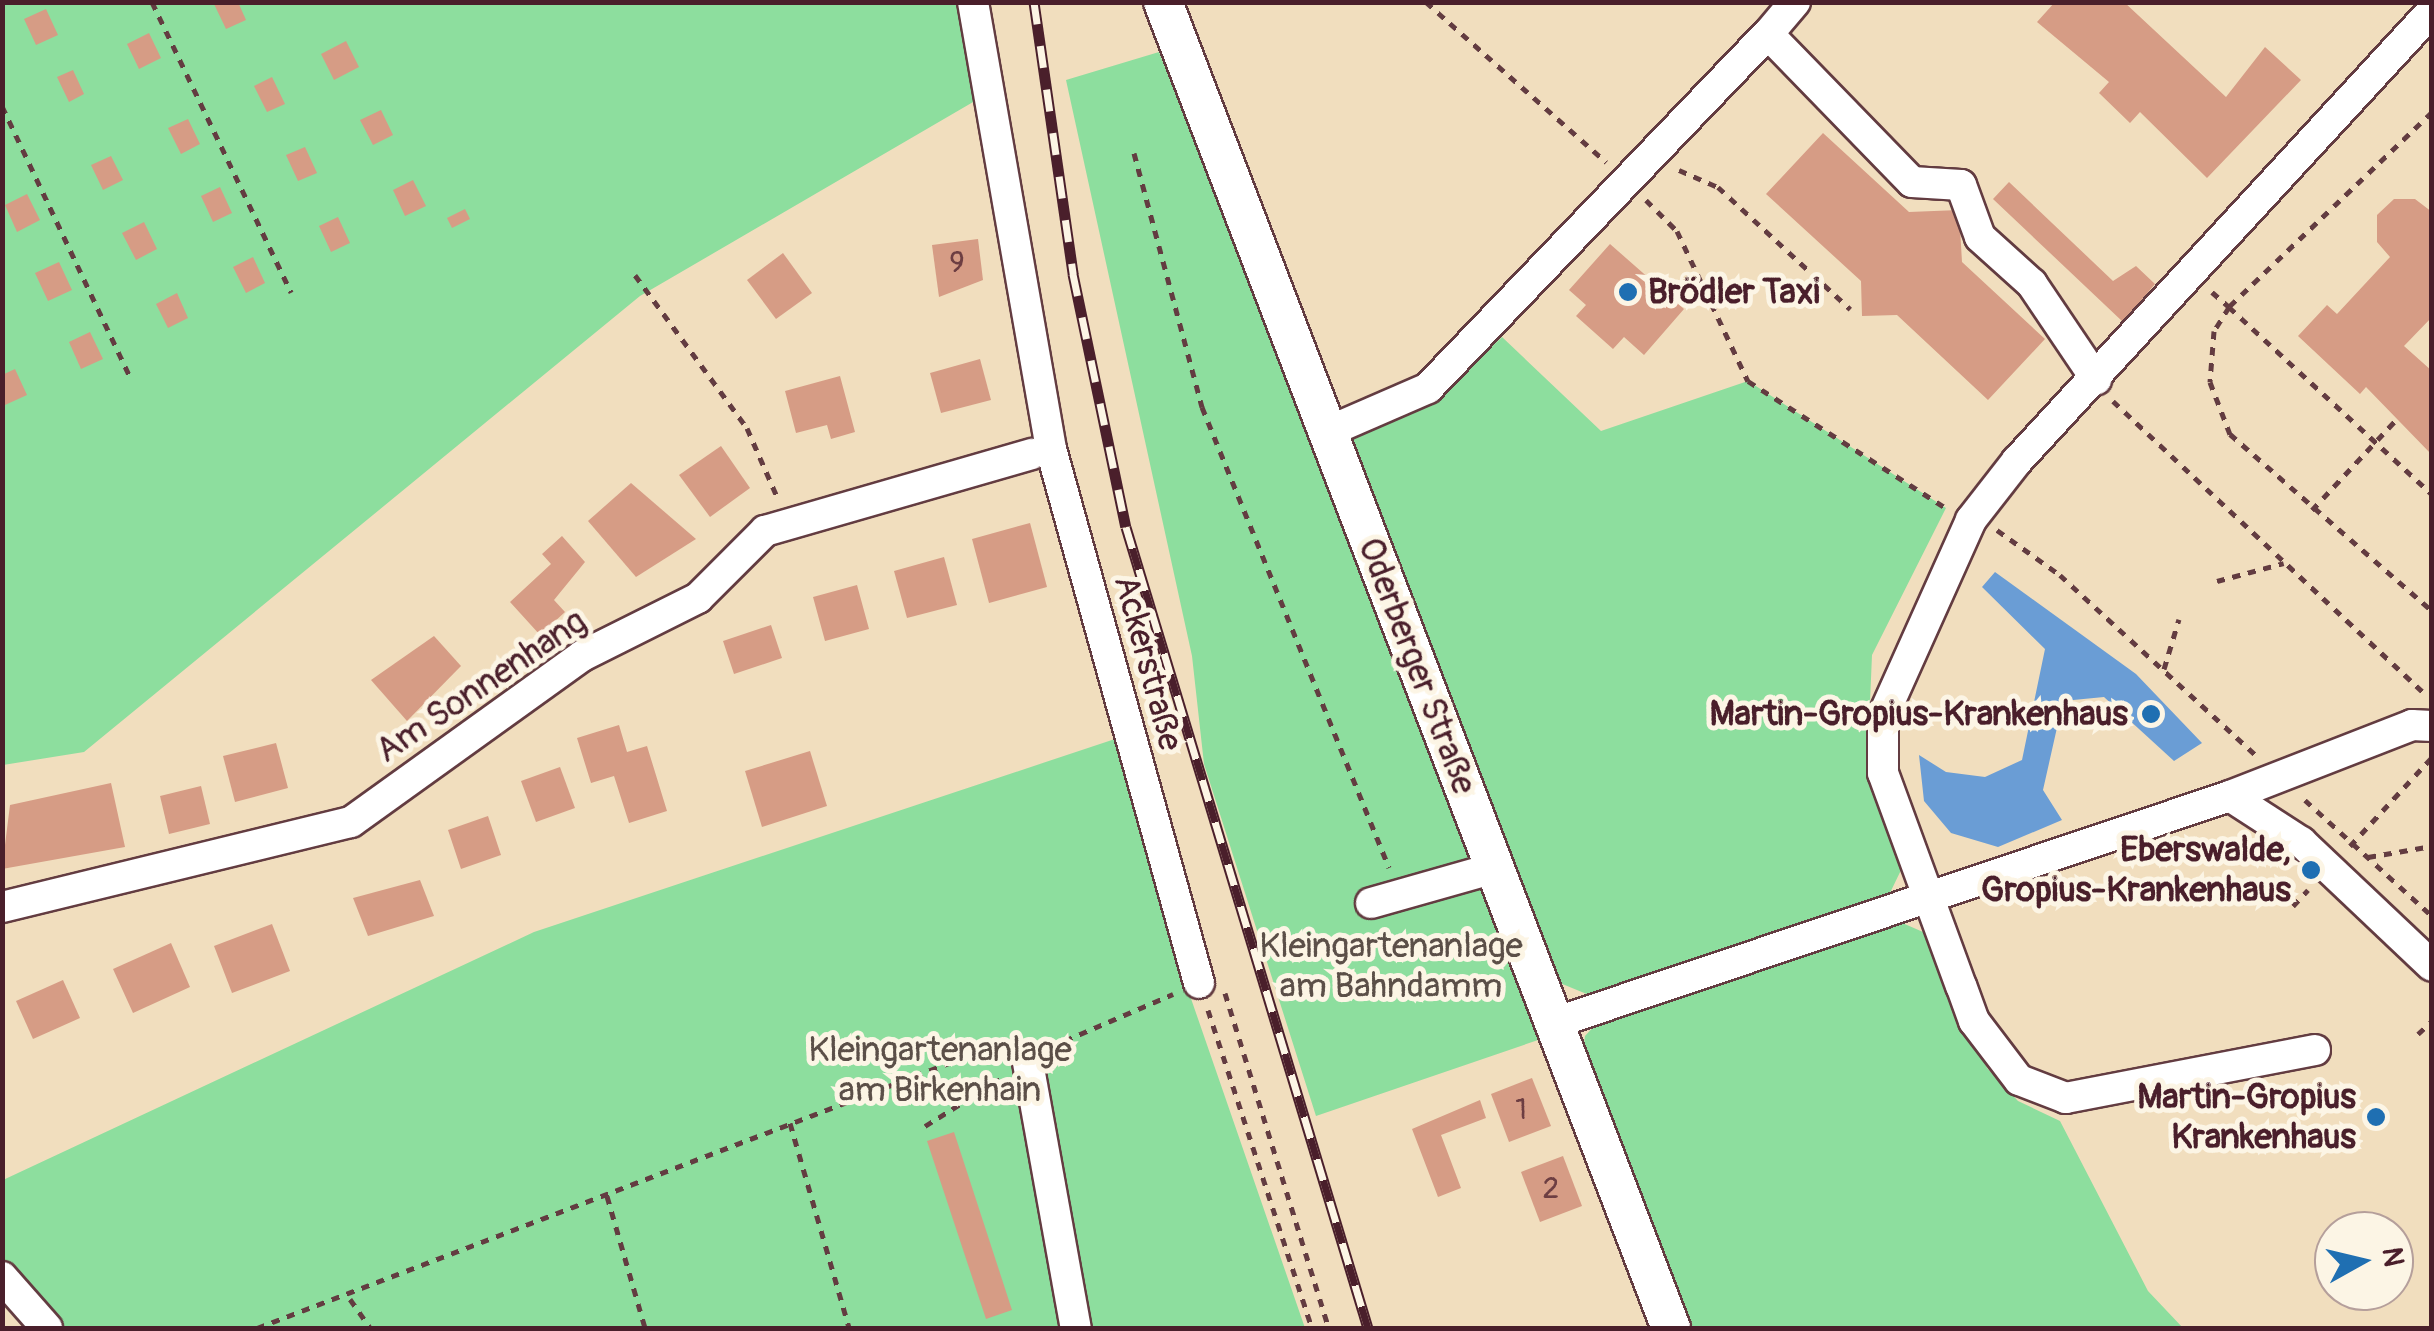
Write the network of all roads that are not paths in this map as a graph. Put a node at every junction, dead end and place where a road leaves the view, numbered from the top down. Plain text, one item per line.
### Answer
1 (973, 2) edge
2 (1162, 2) edge
3 (1795, 2) edge
4 (2432, 11) edge
5 (1768, 34) junction
6 (2096, 379) junction
7 (1327, 432) junction
8 (1032, 454) dead end
9 (2432, 726) edge
10 (2230, 796) junction
11 (1494, 868) junction
12 (1933, 897) junction
13 (1385, 899) road end
14 (2, 907) edge
15 (2432, 966) edge
16 (1198, 983) road end
17 (1554, 1024) junction
18 (2315, 1050) dead end
19 (1027, 1056) road end
20 (2, 1277) edge
21 (47, 1328) edge
22 (1076, 1328) edge
23 (1671, 1328) edge

1 - 16 street, Ackerstraße
2 - 7 main road, Oderberger Straße
3 - 5 street
4 - 6 street
5 - 6 street
5 - 7 street
6 - 12 street
7 - 11 main road, Oderberger Straße
8 - 14 street, Am Sonnenhang
9 - 10 street
10 - 12 street
10 - 15 street
11 - 13 street
11 - 17 main road, Oderberger Straße
12 - 17 street
12 - 18 street
17 - 23 main road, Oderberger Straße
19 - 22 street
20 - 21 street

